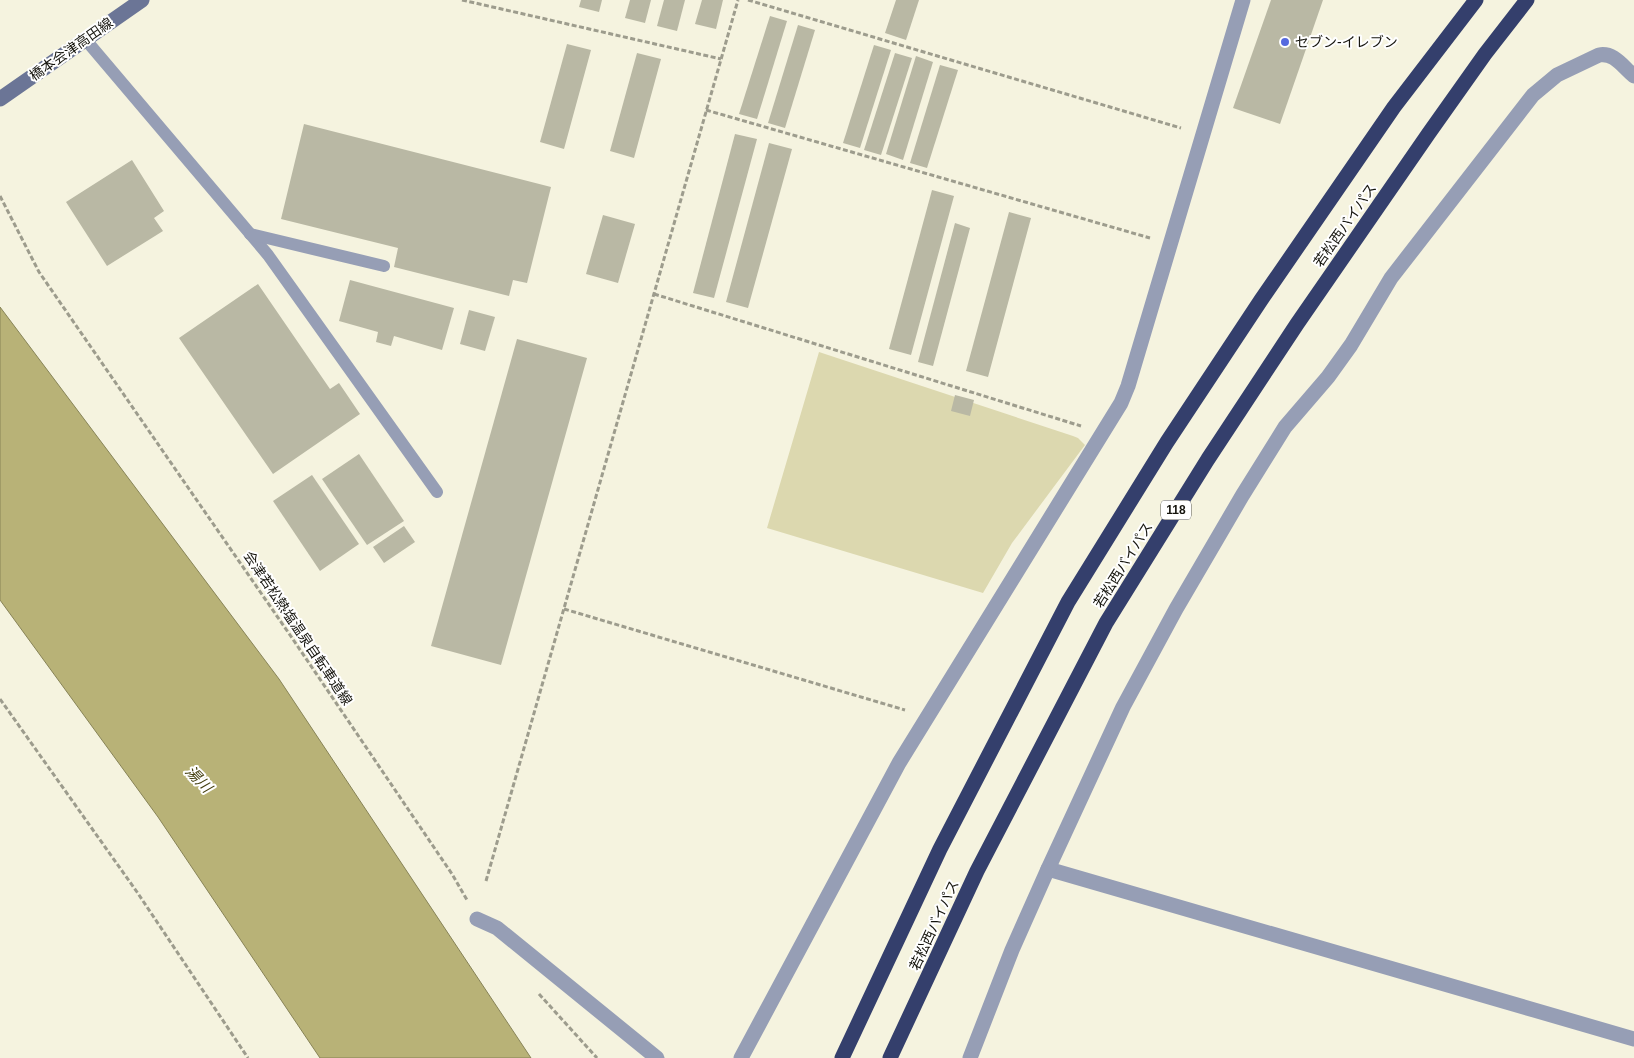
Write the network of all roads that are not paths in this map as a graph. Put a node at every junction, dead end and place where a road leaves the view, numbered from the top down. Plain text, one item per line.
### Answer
1 (142, 0) edge
2 (1243, 0) edge
3 (1476, 0) edge
4 (1527, 0) edge
5 (85, 39) junction
6 (1634, 76) edge
7 (0, 99) edge
8 (250, 234) junction
9 (384, 266) dead end
10 (437, 492) dead end
11 (1048, 869) junction
12 (477, 919) road end
13 (1634, 1040) edge
14 (657, 1058) edge
15 (741, 1058) edge
16 (842, 1058) edge
17 (890, 1058) edge
18 (970, 1058) edge

1 - 5 main road, 橋本会津高田線
2 - 15 street
3 - 16 highway, 若松西バイパス
4 - 17 highway, 若松西バイパス / 118
5 - 7 main road, 橋本会津高田線
5 - 8 lane
6 - 11 street
8 - 9 lane
8 - 10 lane
11 - 13 street
11 - 18 street
12 - 14 street

